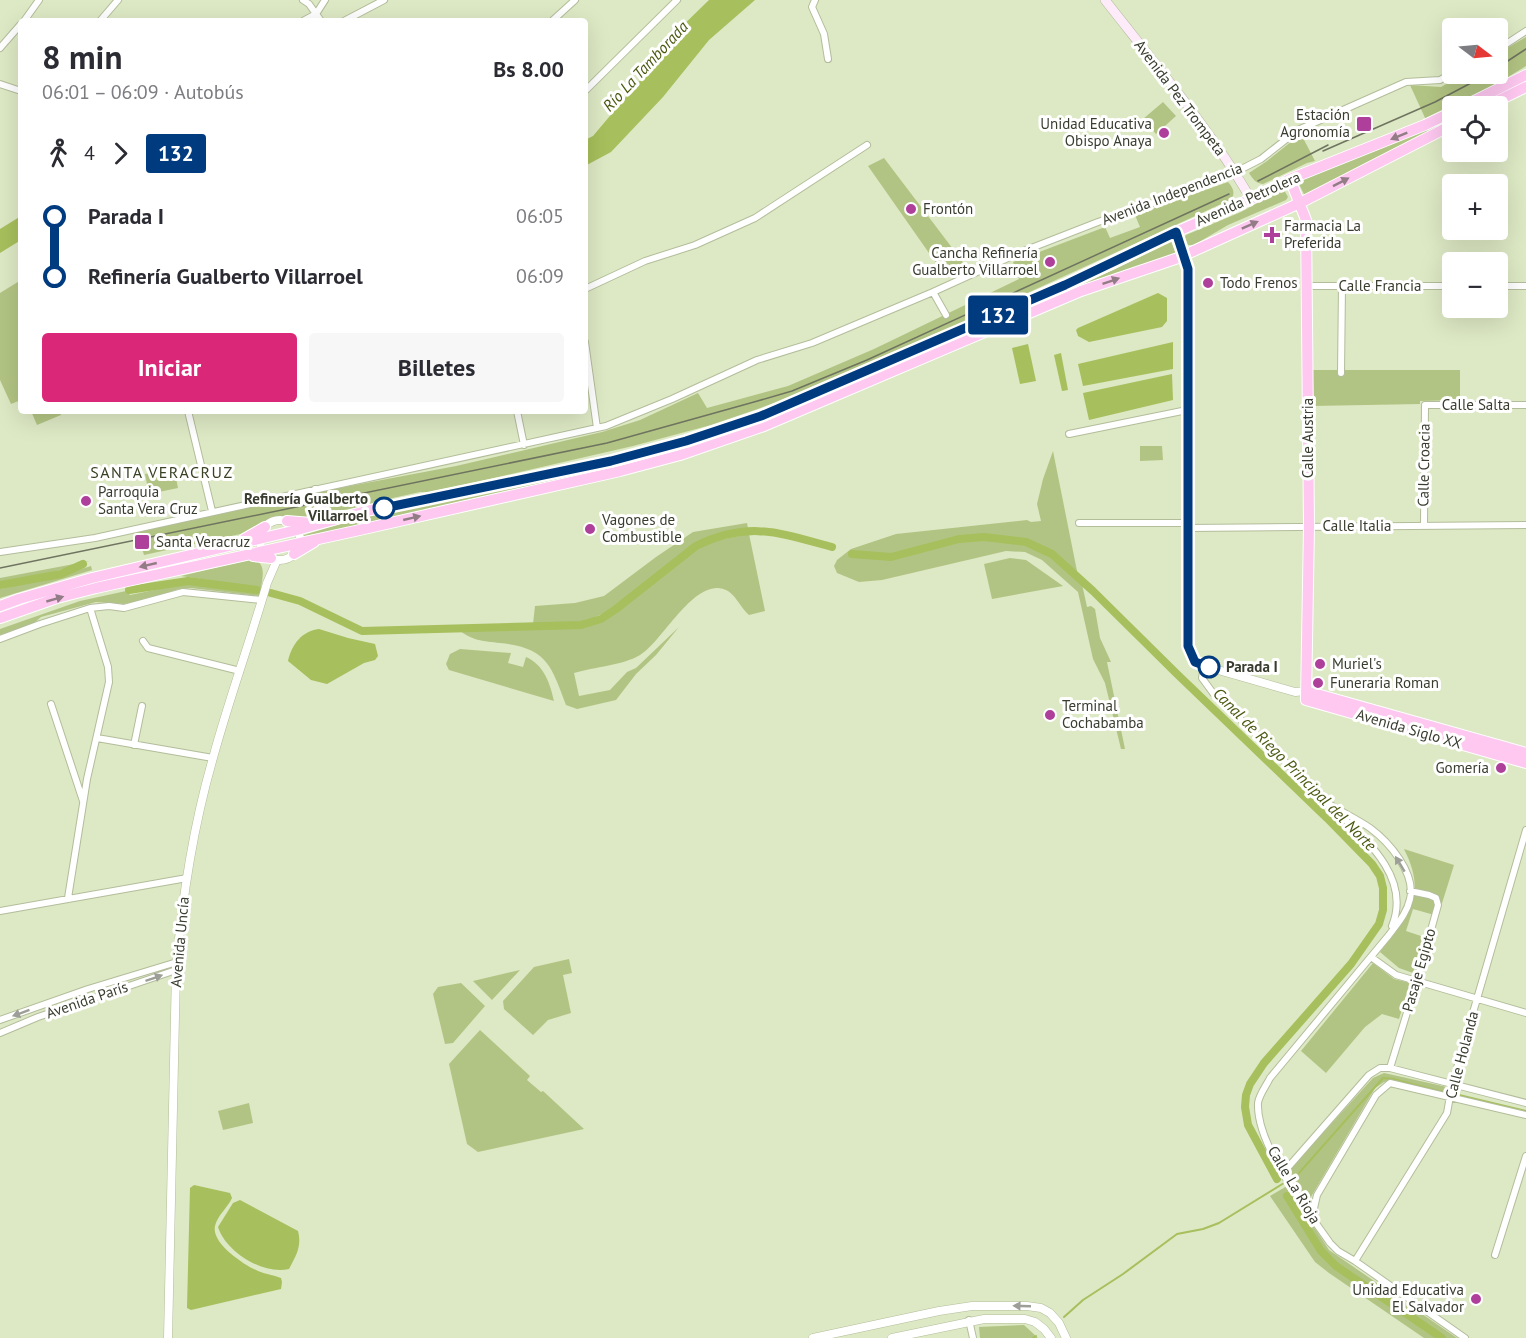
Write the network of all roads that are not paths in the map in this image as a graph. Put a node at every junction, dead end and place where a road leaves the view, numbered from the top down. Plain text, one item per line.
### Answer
1 (39, 0) edge
2 (118, 0) edge
3 (303, 0) edge
4 (325, 0) edge
5 (384, 0) edge
6 (575, 0) edge
7 (677, 0) edge
8 (814, 0) edge
9 (1105, 0) edge
10 (315, 14) junction
11 (25, 18) edge
12 (103, 18) edge
13 (308, 18) edge
14 (318, 18) edge
15 (350, 18) edge
16 (555, 18) edge
17 (18, 27) edge
18 (1526, 32) edge
19 (1508, 43) edge
20 (0, 48) edge
21 (828, 59) dead end
22 (1526, 75) edge
23 (1442, 79) edge
24 (0, 84) edge
25 (1526, 87) edge
26 (588, 88) edge
27 (18, 90) edge
28 (1484, 96) edge
29 (1508, 96) edge
30 (1442, 117) edge
31 (1442, 130) edge
32 (867, 145) dead end
33 (1235, 172) junction
34 (1290, 180) junction
35 (1251, 199) junction
36 (1300, 203) junction
37 (1176, 232) junction
38 (1184, 255) junction
39 (1308, 286) junction
40 (1342, 286) junction
41 (1442, 286) edge
42 (1508, 286) edge
43 (1526, 286) edge
44 (588, 288) edge
45 (933, 292) junction
46 (945, 315) dead end
47 (588, 364) edge
48 (1341, 374) dead end
49 (1425, 405) joint
50 (1526, 405) edge
51 (1187, 410) junction
52 (189, 414) edge
53 (518, 414) edge
54 (597, 428) junction
55 (1069, 435) dead end
56 (524, 445) junction
57 (315, 489) junction
58 (212, 511) junction
59 (287, 521) junction
60 (320, 523) junction
61 (1079, 523) dead end
62 (1187, 525) junction
63 (1424, 525) junction
64 (1526, 525) edge
65 (1309, 526) junction
66 (265, 527) junction
67 (297, 530) junction
68 (321, 537) junction
69 (260, 538) junction
70 (300, 542) junction
71 (237, 550) junction
72 (0, 552) edge
73 (294, 554) junction
74 (270, 556) junction
75 (262, 600) junction
76 (0, 606) edge
77 (90, 608) junction
78 (0, 618) edge
79 (0, 639) edge
80 (144, 641) dead end
81 (1204, 666) junction
82 (240, 671) junction
83 (1302, 694) junction
84 (51, 704) dead end
85 (142, 706) dead end
86 (1443, 734) junction
87 (97, 738) junction
88 (134, 745) junction
89 (1526, 753) edge
90 (213, 758) junction
91 (1526, 763) edge
92 (84, 804) junction
93 (1329, 804) junction
94 (1526, 830) edge
95 (187, 878) junction
96 (1410, 891) junction
97 (68, 898) junction
98 (0, 911) edge
99 (1389, 935) junction
100 (1371, 957) junction
101 (176, 966) junction
102 (1417, 980) junction
103 (1478, 998) junction
104 (1526, 1013) edge
105 (0, 1020) edge
106 (0, 1033) edge
107 (1390, 1068) junction
108 (1452, 1085) junction
109 (1450, 1097) junction
110 (1526, 1103) edge
111 (1526, 1115) edge
112 (1526, 1156) edge
113 (1283, 1173) junction
114 (1312, 1217) junction
115 (1495, 1255) dead end
116 (1355, 1261) junction
117 (969, 1320) junction
118 (168, 1338) edge
119 (813, 1338) edge
120 (892, 1338) edge
121 (973, 1338) edge
122 (1051, 1338) edge
123 (1066, 1338) edge
124 (1465, 1338) edge

1 - 11 street
2 - 12 street
3 - 10 street
4 - 10 street
5 - 15 street
6 - 16 street
7 - 26 street
8 - 21 street
9 - 33 main road, Avenida Pez Trompeta
10 - 13 street
10 - 14 street
17 - 20 street
18 - 19 street
22 - 28 highway
23 - 33 street, Avenida Independencia
24 - 27 street
25 - 29 highway
30 -> 34 highway, Avenida Petrolera
36 -> 31 highway, Avenida Petrolera
32 - 44 street
33 - 35 main road, Avenida Pez Trompeta
33 - 45 street, Avenida Independencia
34 - 35 highway, Avenida Petrolera
34 - 36 highway, Calle Austria
35 - 37 highway, Avenida Petrolera
38 -> 36 highway, Avenida Petrolera
36 - 39 highway, Calle Austria
37 - 38 street, Calle La Rioja
37 - 60 highway, Avenida Petrolera
38 - 51 street, Calle La Rioja
68 -> 38 highway, Avenida Petrolera
39 - 40 street, Calle Francia
39 - 65 highway, Calle Austria
40 - 41 street, Calle Francia
40 - 48 street
42 - 43 street
45 - 46 street
45 - 54 street, Avenida Independencia
47 - 54 street
49 - 50 street, Calle Salta
49 - 63 street, Calle Croacia
51 - 55 street
51 - 62 street, Calle La Rioja
52 - 58 street
53 - 56 street
54 - 56 street, Avenida Independencia
56 - 57 street, Avenida Independencia
57 - 58 street, Avenida Independencia
57 - 60 street
58 - 72 street, Avenida Independencia
59 - 60 highway
59 - 66 street
59 - 67 street
60 - 67 highway, Avenida Petrolera
61 - 62 street, Calle Italia
62 - 65 street, Calle Italia
62 - 81 street, Calle La Rioja
63 - 64 street, Calle Italia
63 - 65 street, Calle Italia
65 - 83 highway, Calle Austria
66 - 69 street
66 - 71 highway
67 - 69 highway, Avenida Petrolera
67 - 70 street
68 - 70 highway, Avenida Petrolera
68 - 73 highway
69 - 71 highway, Avenida Petrolera
69 - 74 street
70 - 73 street
70 - 74 highway, Avenida Petrolera
71 - 74 highway, Avenida Petrolera
71 -> 76 highway
78 -> 71 highway
73 - 74 street
74 - 75 street, Avenida Uncía
75 - 77 street
75 - 82 street, Avenida Uncía
77 - 79 street
77 - 87 street
80 - 82 street
81 - 83 street, Avenida Siglo XX
81 - 93 street, Calle La Rioja
82 - 90 street, Avenida Uncía
83 - 86 highway, Avenida Siglo XX
84 - 92 street
85 - 88 street
86 - 89 highway, Avenida Siglo XX
86 - 91 highway, Avenida Siglo XX
87 - 88 street
87 - 92 street
88 - 90 street
90 - 95 street, Avenida Uncía
92 - 97 street
96 -> 93 street, Calle La Rioja
93 - 99 street, Calle La Rioja
94 - 103 street, Calle Holanda
95 - 97 street
95 - 101 street, Avenida Uncía
96 - 99 street, Calle La Rioja
96 - 102 street, Pasaje Egipto
97 - 98 street
99 - 100 street, Calle La Rioja
100 - 102 street
100 - 113 street, Calle La Rioja
101 -> 105 street, Avenida París
106 -> 101 street, Avenida París
101 - 118 street, Avenida Uncía
102 - 103 street
102 - 107 street, Pasaje Egipto
103 - 104 street
103 - 108 street, Calle Holanda
107 - 108 street
107 - 113 street
108 - 109 street, Calle Holanda
108 - 110 street
109 - 111 street
109 - 114 street
109 - 116 street, Calle Holanda
112 - 115 street
113 - 114 street, Calle La Rioja
114 - 116 street, Calle La Rioja
116 - 124 street, Calle La Rioja
117 - 120 street
117 - 121 street
117 - 122 street
123 -> 119 street

